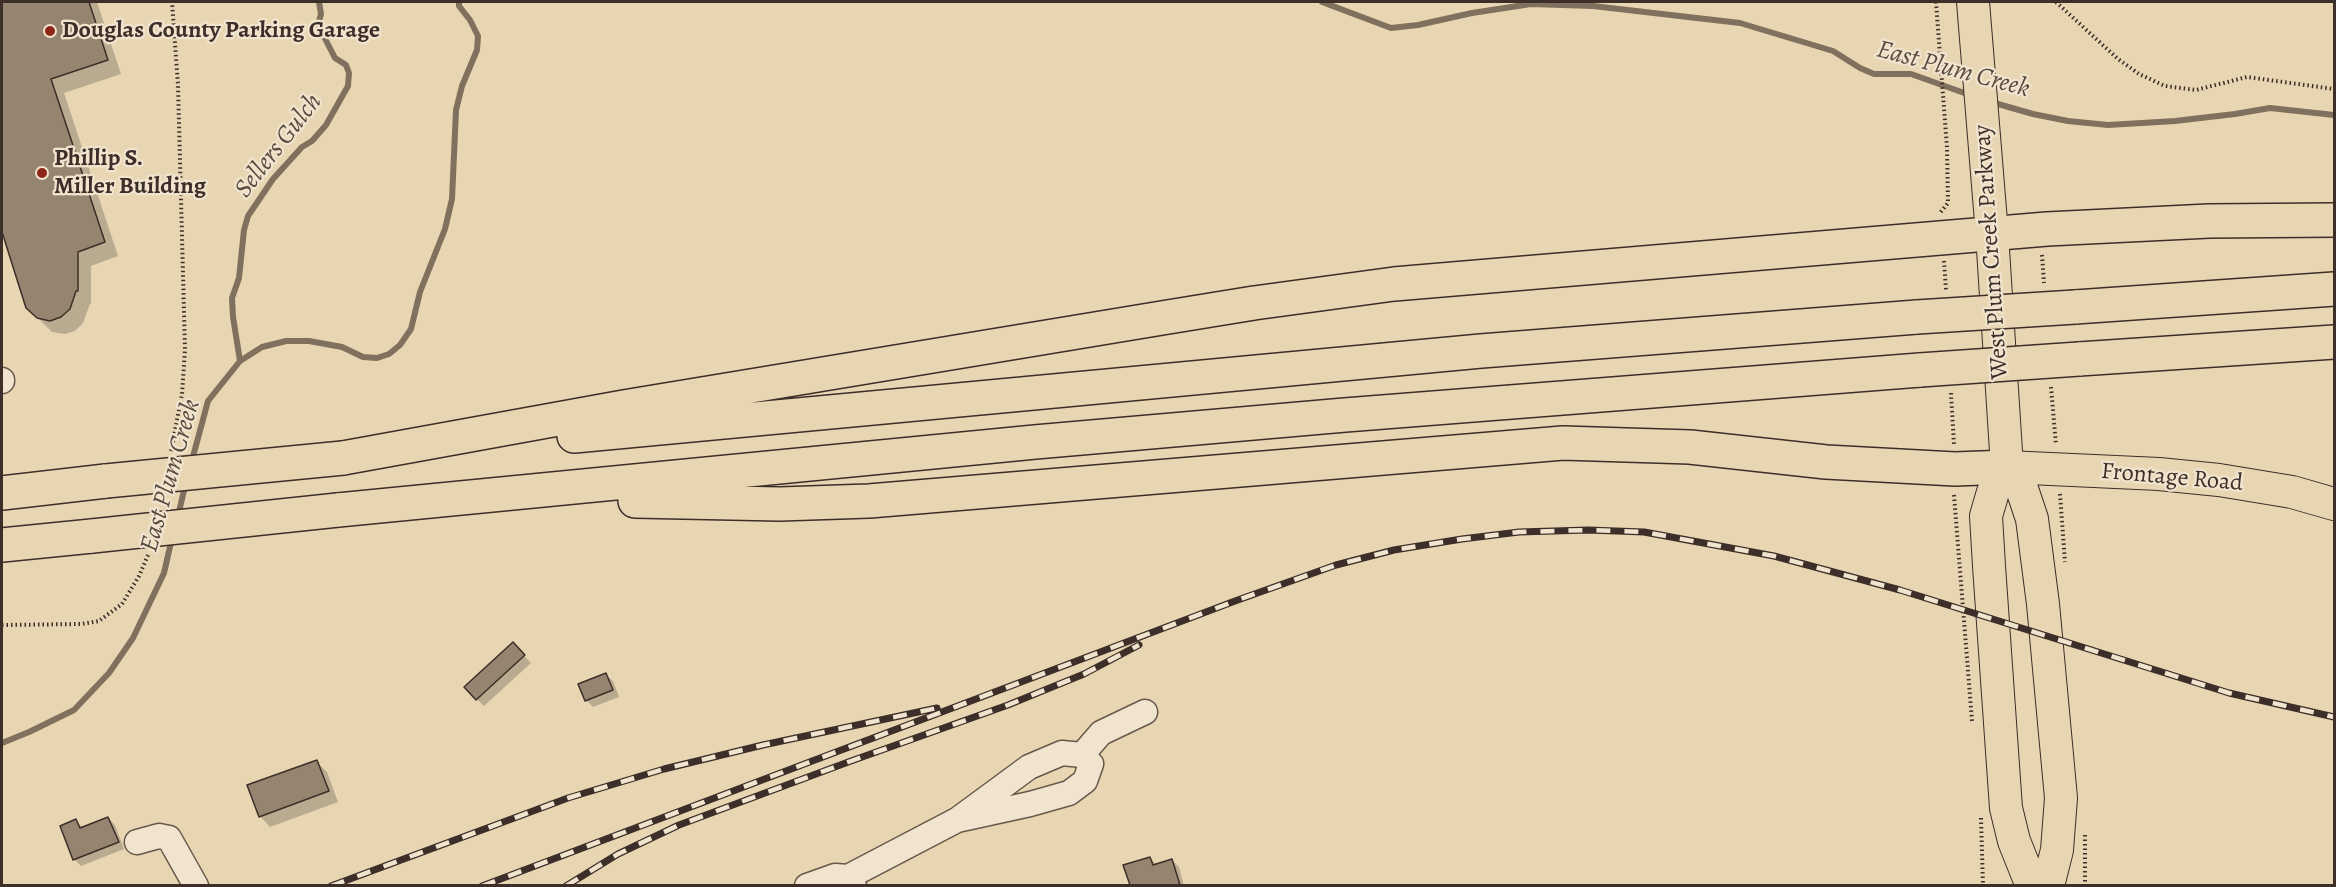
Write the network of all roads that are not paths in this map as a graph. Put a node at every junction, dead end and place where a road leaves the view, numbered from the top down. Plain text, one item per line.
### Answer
1 (1973, 2) edge
2 (2334, 220) edge
3 (1992, 234) junction
4 (2334, 289) edge
5 (2334, 342) edge
6 (343, 458) junction
7 (2007, 467) junction
8 (2, 493) edge
9 (450, 500) junction
10 (2334, 504) edge
11 (2, 545) edge
12 (1145, 712) dead end
13 (1082, 755) junction
14 (957, 820) junction
15 (137, 842) dead end
16 (851, 881) edge
17 (196, 885) edge
18 (807, 885) edge
19 (2032, 885) edge
20 (2048, 885) edge

1 - 3 main road, West Plum Creek Parkway
2 - 3 highway
3 - 6 highway
3 - 7 main road, West Plum Creek Parkway
4 - 6 highway, bridge
5 - 9 highway, bridge
6 - 8 highway, bridge
7 - 9 highway
7 - 10 main road, Frontage Road
7 - 19 main road
7 - 20 main road, West Plum Creek Parkway
9 - 11 highway, bridge
12 - 13 lane
13 - 14 lane
13 - 14 lane
14 - 16 lane
15 - 17 lane
16 - 18 lane

